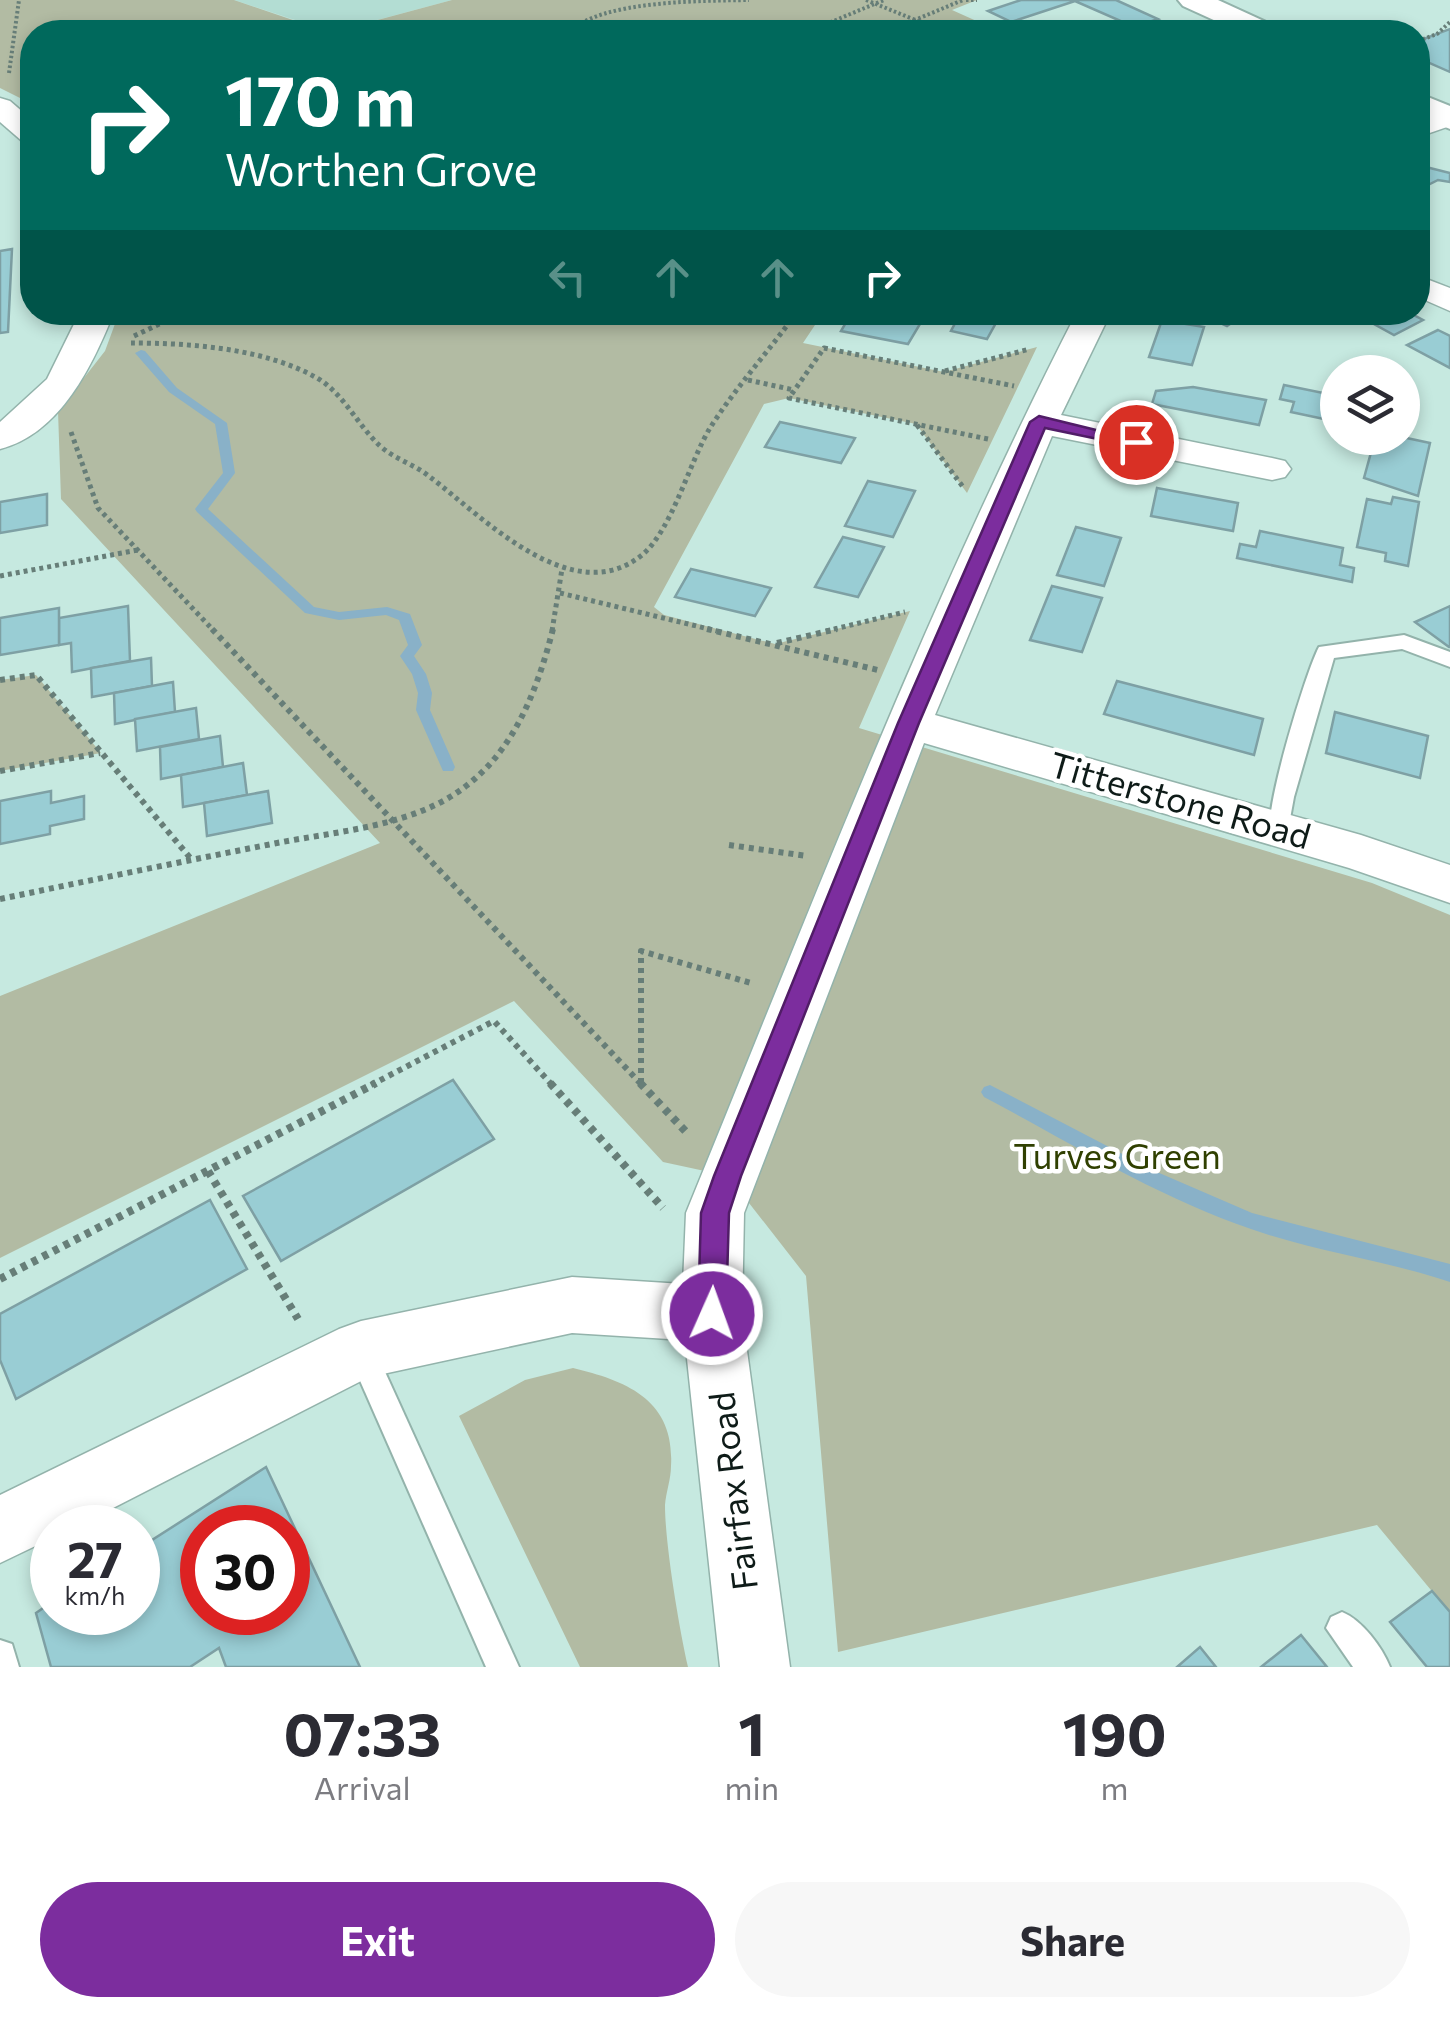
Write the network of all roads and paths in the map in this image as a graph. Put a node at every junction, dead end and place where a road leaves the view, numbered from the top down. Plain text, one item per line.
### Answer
1 (19, 0) edge
2 (749, 0) edge
3 (866, 0) edge
4 (884, 0) edge
5 (961, 0) edge
6 (977, 0) edge
7 (1193, 0) edge
8 (876, 4) junction
9 (916, 19) joint
10 (578, 20) edge
11 (837, 20) edge
12 (1237, 20) edge
13 (1450, 22) edge
14 (1430, 37) edge
15 (2, 109) edge
16 (91, 325) edge
17 (788, 325) edge
18 (1083, 325) edge
19 (1088, 325) edge
20 (120, 343) dead end
21 (944, 372) junction
22 (748, 380) junction
23 (63, 386) junction
24 (794, 390) junction
25 (1040, 421) junction
26 (916, 424) junction
27 (0, 438) edge
28 (1272, 469) dead end
29 (993, 528) junction
30 (138, 550) junction
31 (562, 568) junction
32 (0, 576) edge
33 (560, 593) junction
34 (963, 598) junction
35 (776, 644) junction
36 (1450, 660) edge
37 (0, 680) edge
38 (918, 703) junction
39 (101, 753) junction
40 (0, 771) edge
41 (391, 819) junction
42 (1279, 830) junction
43 (728, 845) dead end
44 (192, 860) junction
45 (853, 862) junction
46 (1450, 884) edge
47 (0, 898) edge
48 (799, 997) junction
49 (641, 1084) junction
50 (208, 1171) junction
51 (728, 1176) junction
52 (0, 1279) edge
53 (713, 1290) junction
54 (344, 1359) junction
55 (0, 1530) edge
56 (1342, 1628) dead end
57 (0, 1656) edge
58 (3, 1667) edge
59 (503, 1667) edge
60 (755, 1667) edge
61 (1374, 1667) edge

1 - 15 path
2 - 10 path
3 - 8 path
4 - 8 path
5 - 6 path
5 - 9 path
7 - 12 street
8 - 9 path
8 - 11 path
13 - 14 path
16 - 23 street
17 - 22 path
18 - 21 path
19 - 25 street, Fairfax Road
20 - 31 path
21 - 24 path
21 - 25 path
22 - 24 path
22 - 31 path
23 - 27 street
23 - 30 path
24 - 26 path
25 - 26 path
25 - 28 street
25 - 29 street, Fairfax Road
26 - 29 path
29 - 34 street, Fairfax Road
30 - 32 path
30 - 41 path
31 - 33 path
33 - 35 path
33 - 41 path
34 - 35 path
34 - 38 street, Fairfax Road
35 - 38 path
36 - 42 lane
37 - 39 path
38 - 42 street, Titterstone Road
38 - 45 street, Fairfax Road
39 - 40 path
39 - 44 path
41 - 44 path
41 - 49 path
42 - 46 street, Titterstone Road
43 - 45 path
44 - 47 path
45 - 48 street, Fairfax Road
48 - 49 path
48 - 51 street, Fairfax Road
49 - 51 path
50 - 52 path
50 - 53 path
50 - 54 path
51 - 53 street, Fairfax Road
53 - 54 street
53 - 60 street, Fairfax Road
54 - 55 street
54 - 59 lane
56 - 61 lane
57 - 58 lane

